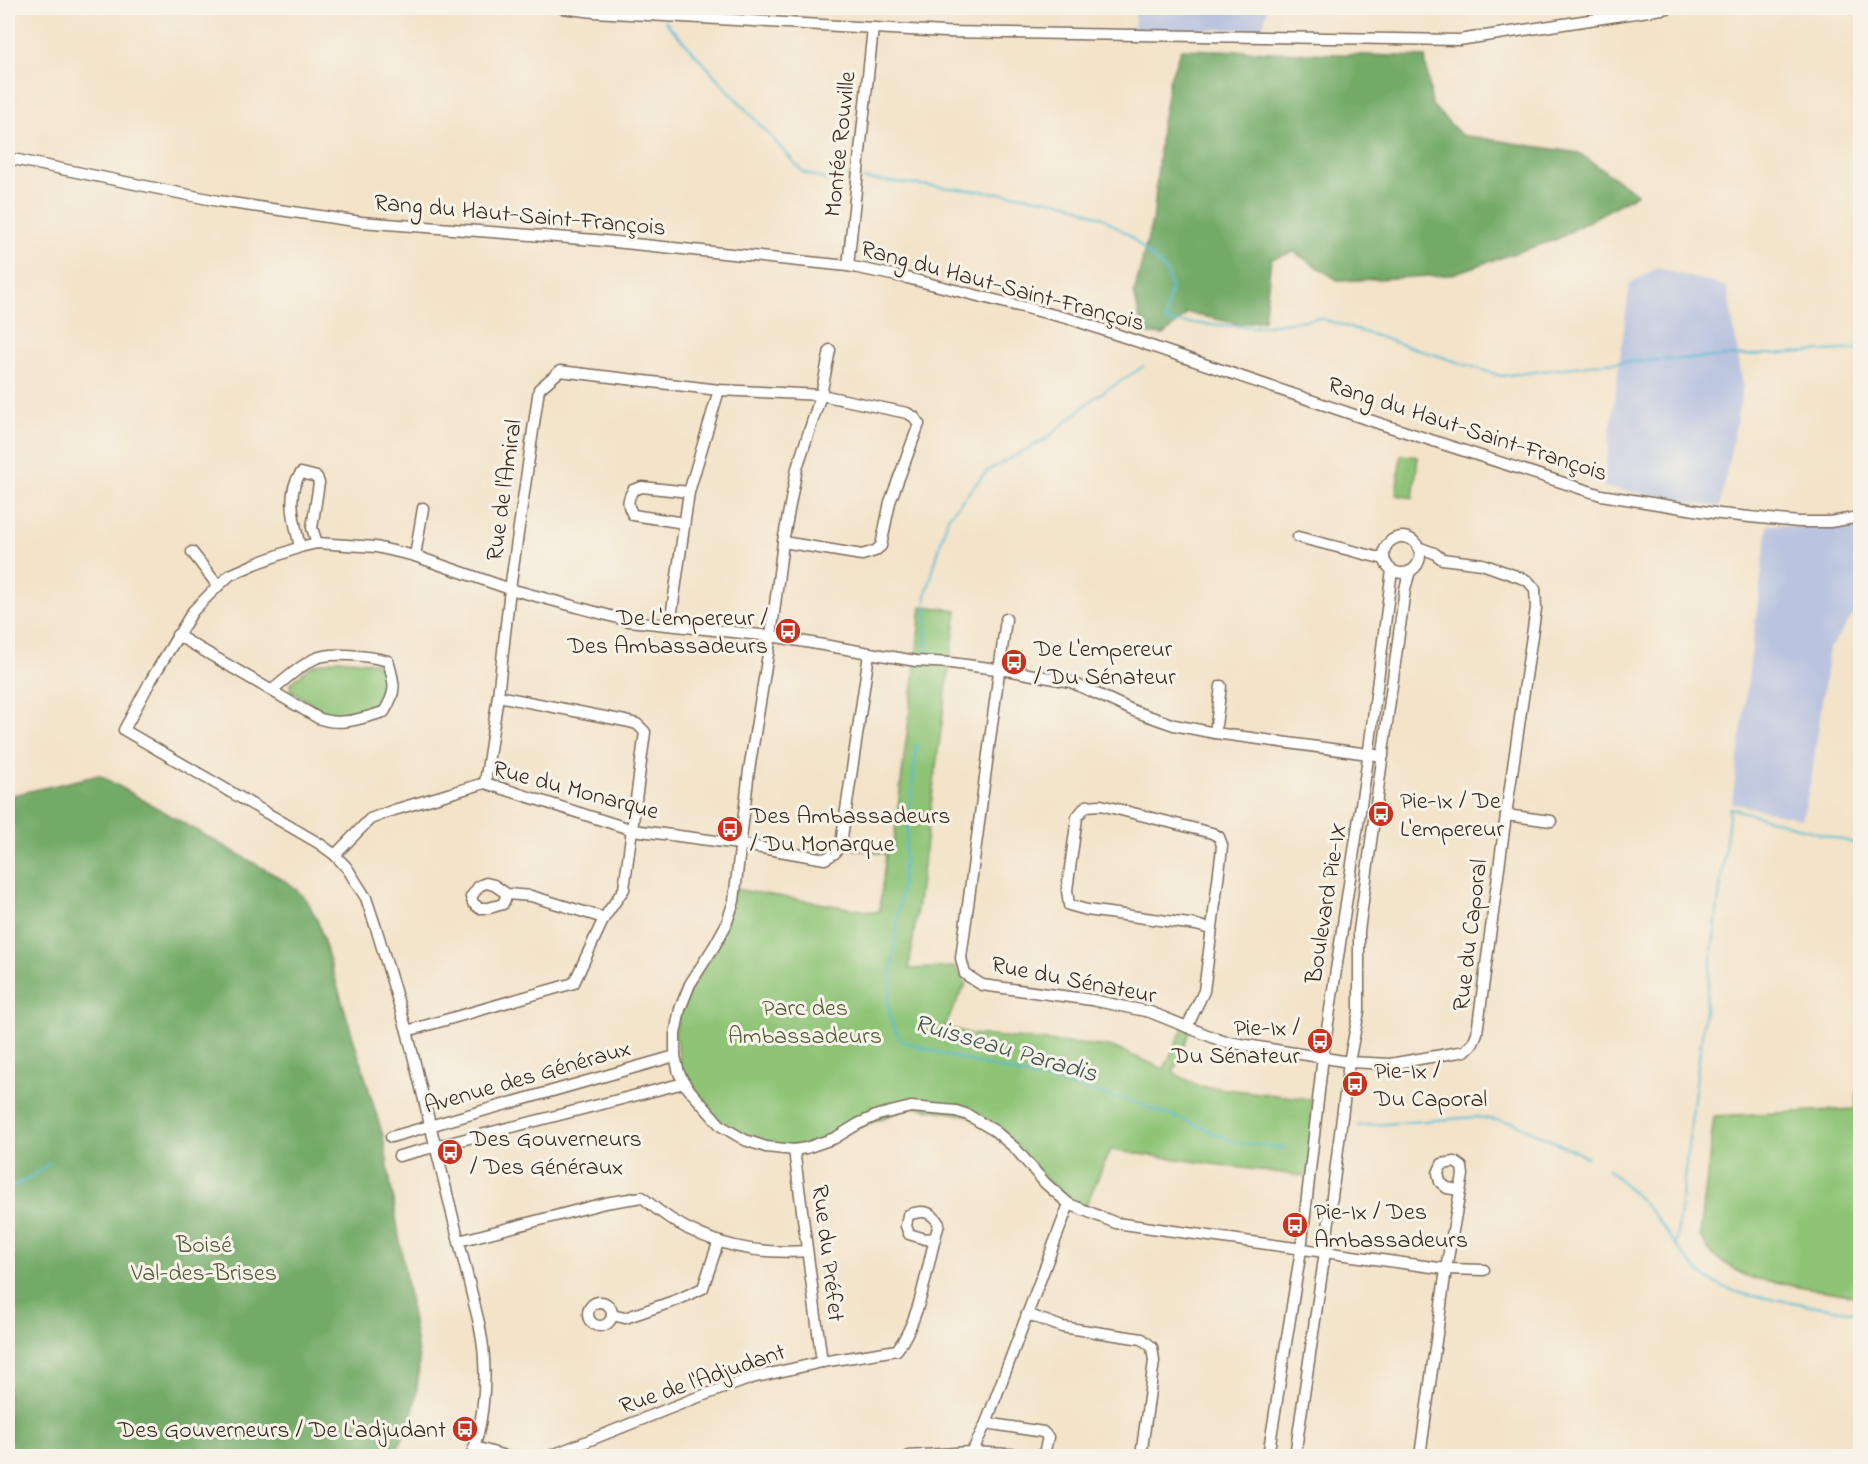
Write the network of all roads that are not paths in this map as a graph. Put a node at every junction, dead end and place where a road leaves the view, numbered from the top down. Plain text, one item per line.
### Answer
1 (562, 8) edge
2 (1668, 8) edge
3 (873, 28) junction
4 (8, 158) edge
5 (848, 266) junction
6 (830, 350) dead end
7 (719, 390) junction
8 (821, 395) junction
9 (689, 492) junction
10 (423, 508) dead end
11 (1860, 517) edge
12 (684, 523) junction
13 (1298, 537) dead end
14 (783, 542) junction
15 (317, 543) junction
16 (1387, 545) junction
17 (300, 547) junction
18 (1418, 547) junction
19 (1360, 551) junction
20 (192, 552) dead end
21 (415, 556) junction
22 (1384, 559) junction
23 (1442, 559) junction
24 (1413, 568) junction
25 (1392, 570) junction
26 (218, 586) junction
27 (510, 589) junction
28 (1006, 619) dead end
29 (670, 625) junction
30 (177, 635) junction
31 (771, 636) junction
32 (869, 654) junction
33 (1000, 670) junction
34 (1221, 686) dead end
35 (272, 690) junction
36 (498, 696) junction
37 (1215, 733) junction
38 (1368, 754) junction
39 (1383, 756) junction
40 (485, 783) junction
41 (1506, 815) junction
42 (1551, 821) dead end
43 (633, 830) junction
44 (739, 844) junction
45 (335, 855) junction
46 (507, 894) dead end
47 (604, 918) junction
48 (1211, 929) junction
49 (1187, 1028) junction
50 (407, 1030) junction
51 (675, 1056) junction
52 (1323, 1056) junction
53 (1349, 1062) junction
54 (684, 1083) junction
55 (430, 1126) junction
56 (391, 1137) dead end
57 (436, 1147) junction
58 (794, 1150) junction
59 (399, 1156) dead end
60 (1459, 1190) dead end
61 (1070, 1204) junction
62 (934, 1238) dead end
63 (459, 1241) junction
64 (718, 1243) junction
65 (1301, 1250) junction
66 (807, 1251) junction
67 (1325, 1252) junction
68 (1446, 1269) junction
69 (1484, 1270) dead end
70 (612, 1314) dead end
71 (1028, 1314) junction
72 (822, 1362) junction
73 (986, 1423) junction
74 (473, 1452) edge
75 (971, 1454) edge
76 (506, 1456) edge
77 (550, 1456) edge
78 (909, 1456) edge
79 (1141, 1456) edge
80 (1268, 1456) edge
81 (1295, 1456) edge
82 (1420, 1456) edge

1 - 3 street
2 - 3 street
3 - 5 street, Montée Rouville
4 - 5 street, Rang du Haut-Saint-François
5 - 11 street, Rang du Haut-Saint-François
6 - 8 street
7 - 8 street, Rue de l'Amiral
7 - 9 street
7 - 27 street, Rue de l'Amiral
8 - 14 street
8 - 14 street, Rue de l'Amiral
9 - 12 street
9 - 12 street
10 - 21 street
12 - 29 street
13 - 19 street
14 - 31 street
15 - 17 street
15 - 17 street
15 - 21 street
16 - 18 street
16 - 19 street
16 - 22 street
17 - 26 street
18 - 23 street, Rue du Caporal
18 - 24 street
19 - 22 street
20 - 26 street
21 - 27 street
22 - 25 street
23 - 24 street, Rue du Caporal
23 - 41 street, Rue du Caporal
24 - 25 street
24 - 39 street, Boulevard Pie-IX
25 - 38 street, Boulevard Pie-IX
26 - 30 street
27 - 29 street
27 - 36 street, Rue de l'Amiral
28 - 33 street, Rue du Sénateur
29 - 31 street
30 - 35 street
30 - 45 street
31 - 32 street
31 - 44 street
32 - 33 street
32 - 44 street, Rue du Monarque
33 - 37 street
33 - 49 street, Rue du Sénateur
34 - 37 street
35 - 35 street
36 - 40 street, Rue de l'Amiral
36 - 43 street
37 - 38 street
38 - 39 street
38 - 52 street, Boulevard Pie-IX
39 - 53 street, Boulevard Pie-IX
40 - 43 street, Rue du Monarque
40 - 45 street, Rue du Monarque
41 - 42 street
41 - 53 street, Rue du Caporal
43 - 44 street, Rue du Monarque
43 - 47 street
44 - 51 street
45 - 50 street
46 - 47 street
47 - 50 street
48 - 48 street
48 - 49 street
49 - 52 street, Rue du Sénateur
50 - 55 street
51 - 54 street
51 - 55 street, Avenue des Généraux
52 - 53 street, Rue du Sénateur
52 - 65 street, Boulevard Pie-IX
53 - 67 street, Boulevard Pie-IX
54 - 57 street, Avenue des Généraux
54 - 58 street
55 - 56 street, Avenue des Généraux
55 - 57 street
57 - 59 street, Avenue des Généraux
57 - 63 street
58 - 61 street
58 - 66 street, Rue du Préfet
60 - 68 street
61 - 65 street
61 - 71 street
62 - 72 street, Rue de l'Adjudant
63 - 64 street
63 - 74 street
64 - 66 street
64 - 70 street
65 - 67 street
65 - 80 street, Boulevard Pie-IX
66 - 72 street, Rue du Préfet
67 - 68 street
67 - 81 street, Boulevard Pie-IX
68 - 69 street
68 - 82 street
71 - 73 street
71 - 79 street
72 - 77 street, Rue de l'Adjudant
73 - 75 street
73 - 75 street
74 - 76 street
75 - 78 street

